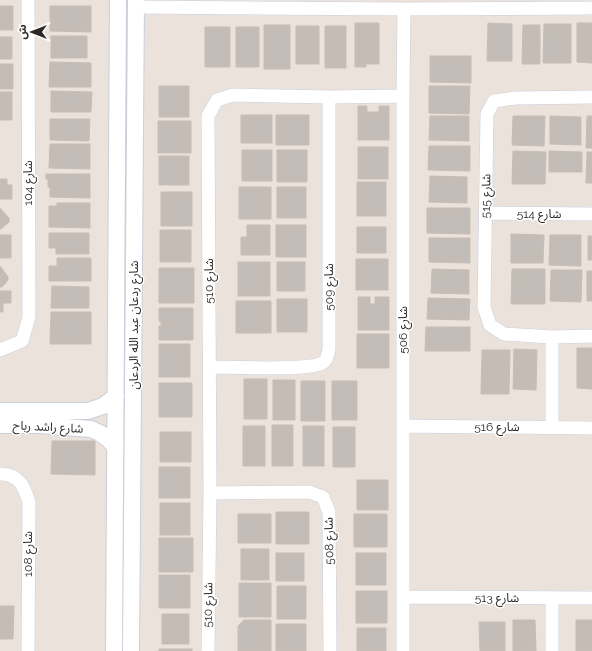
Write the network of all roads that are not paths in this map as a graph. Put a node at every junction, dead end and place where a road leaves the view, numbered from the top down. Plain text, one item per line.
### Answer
1 (28, 0) edge
2 (118, 0) edge
3 (136, 4) edge
4 (209, 4) edge
5 (465, 4) edge
6 (592, 8) edge
7 (404, 9) junction
8 (403, 96) junction
9 (329, 97) junction
10 (592, 97) edge
11 (486, 213) junction
12 (592, 214) edge
13 (592, 336) edge
14 (552, 337) junction
15 (0, 350) edge
16 (210, 367) junction
17 (116, 396) junction
18 (0, 411) edge
19 (80, 420) junction
20 (0, 425) edge
21 (403, 426) junction
22 (552, 427) junction
23 (592, 428) edge
24 (115, 446) junction
25 (0, 474) edge
26 (210, 493) junction
27 (403, 597) junction
28 (115, 598) junction
29 (132, 598) junction
30 (552, 598) junction
31 (592, 598) edge
32 (28, 651) edge
33 (114, 651) edge
34 (131, 651) edge
35 (208, 651) edge
36 (330, 651) edge
37 (403, 651) edge
38 (552, 651) edge

1 - 15 street, شارع 104
2 - 17 street, شارع ردعان عبد الله الردعان
3 - 4 street
3 - 29 street, شارع ردعان عبد الله الردعان
4 - 7 street
5 - 6 street
5 - 7 street
7 - 8 street, شارع 506
8 - 9 street, شارع 510
8 - 21 street, شارع 506
9 - 16 street, شارع 509
9 - 16 street, شارع 510
10 - 11 street, شارع 515
11 - 12 street, شارع 514
11 - 14 street, شارع 515
13 - 14 street, شارع 515
14 - 22 street
16 - 26 street, شارع 510
17 - 19 street, شارع راشد رباح
17 - 24 street, شارع ردعان عبد الله الردعان
18 - 19 street, شارع راشد رباح
19 - 20 street, شارع راشد رباح
19 - 24 street, شارع راشد رباح
21 - 22 street, شارع 516
21 - 27 street, شارع 506
22 - 23 street, شارع 516
24 - 28 street, شارع ردعان عبد الله الردعان
25 - 32 street, شارع 108
26 - 35 street, شارع 510
26 - 36 street, شارع 508
27 - 30 street, شارع 513
27 - 37 street, شارع 506
28 - 29 street
28 - 33 street, شارع ردعان عبد الله الردعان
29 - 34 street, شارع ردعان عبد الله الردعان
30 - 31 street, شارع 513
30 - 38 street

